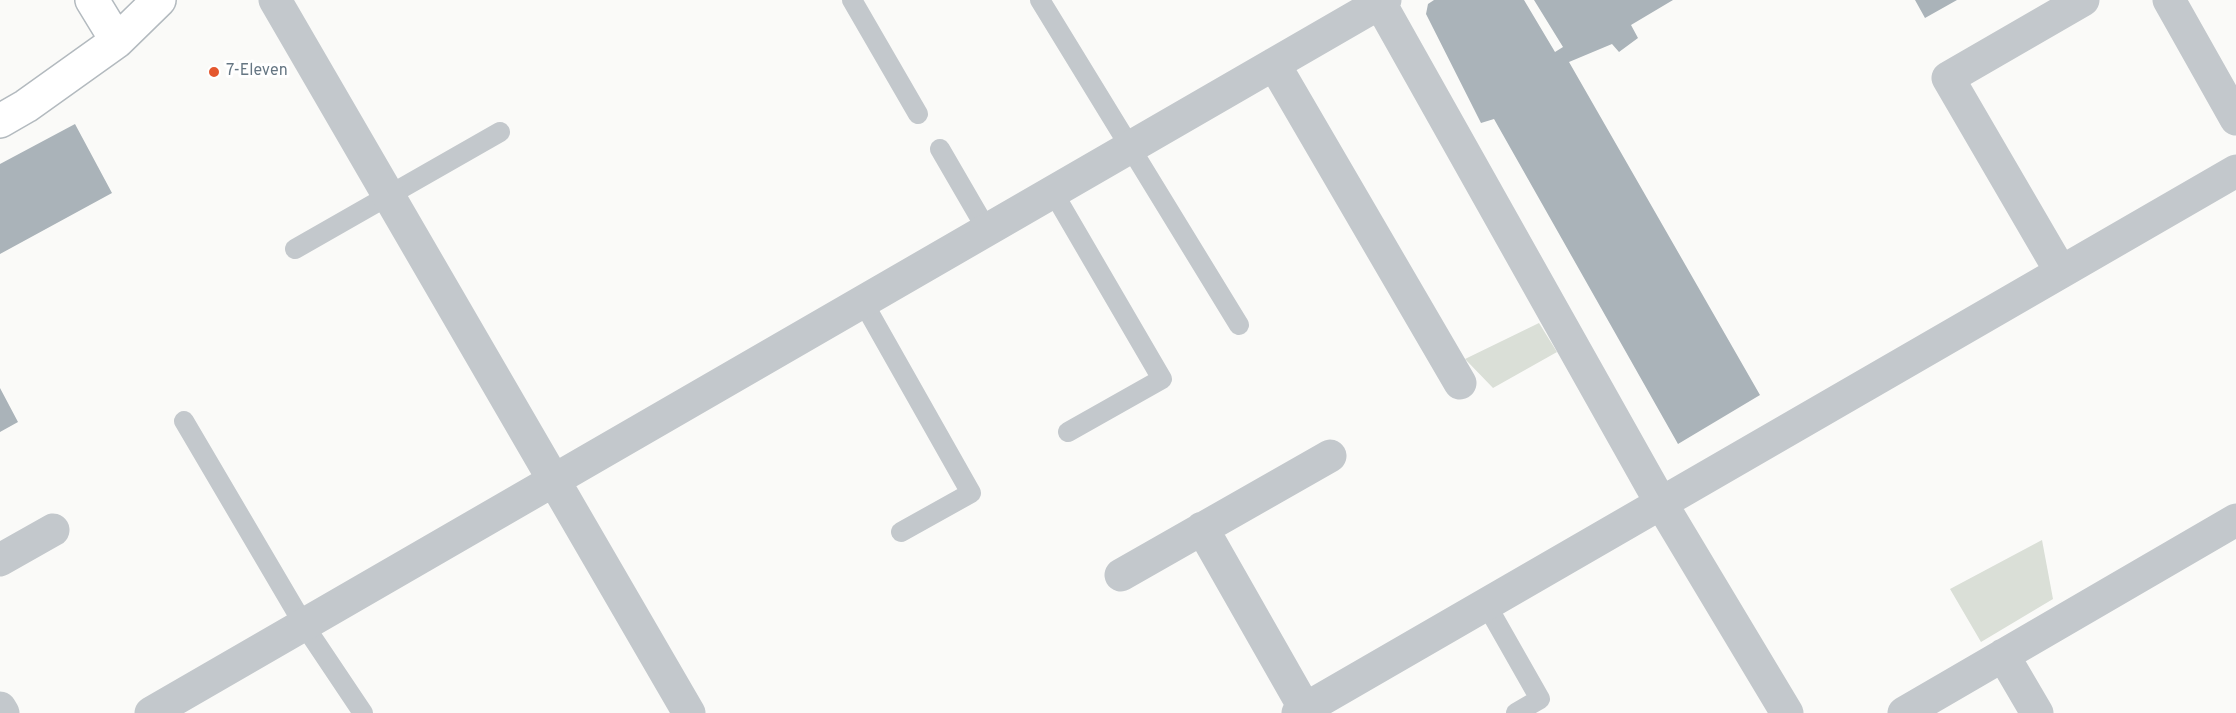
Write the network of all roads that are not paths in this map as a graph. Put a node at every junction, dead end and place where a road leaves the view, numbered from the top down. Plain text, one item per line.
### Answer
1 (92, 0) edge
2 (159, 0) edge
3 (275, 0) edge
4 (852, 0) edge
5 (1040, 0) edge
6 (2082, 0) edge
7 (2169, 0) edge
8 (1382, 2) edge
9 (117, 41) junction
10 (1274, 64) junction
11 (918, 114) dead end
12 (2236, 119) edge
13 (0, 121) edge
14 (501, 132) dead end
15 (1131, 147) junction
16 (940, 149) dead end
17 (2236, 171) edge
18 (1053, 192) junction
19 (388, 196) junction
20 (987, 230) junction
21 (295, 249) dead end
22 (2061, 272) junction
23 (863, 302) junction
24 (1239, 325) dead end
25 (1460, 383) dead end
26 (184, 422) dead end
27 (1068, 432) dead end
28 (1330, 456) dead end
29 (554, 480) junction
30 (1661, 503) junction
31 (2236, 520) edge
32 (1202, 528) junction
33 (53, 530) dead end
34 (902, 532) dead end
35 (0, 560) edge
36 (1121, 575) dead end
37 (1486, 604) junction
38 (304, 625) junction
39 (2003, 655) junction
40 (0, 708) edge
41 (1301, 711) edge
42 (3, 713) edge
43 (151, 713) edge
44 (363, 713) edge
45 (689, 713) edge
46 (1516, 713) edge
47 (1786, 713) edge
48 (1904, 713) edge
49 (2037, 713) edge

1 - 9 street
2 - 9 street
3 - 19 street
4 - 11 lane
5 - 15 lane
6 - 22 street
7 - 12 street
8 - 10 street
8 - 30 street
9 - 13 street
10 - 15 street
10 - 25 street
14 - 19 lane
15 - 18 street
15 - 24 lane
16 - 20 lane
17 - 22 street
18 - 20 street
18 - 27 lane
19 - 21 lane
19 - 29 street
20 - 23 street
22 - 30 street
23 - 29 street
23 - 34 lane
26 - 38 lane
28 - 32 street
29 - 38 street
29 - 45 street
30 - 37 street
30 - 47 street
31 - 39 street
32 - 36 street
32 - 41 street
33 - 35 street
37 - 41 street
37 - 46 lane
38 - 43 street
38 - 44 lane
39 - 48 street
39 - 49 street
40 - 42 street

